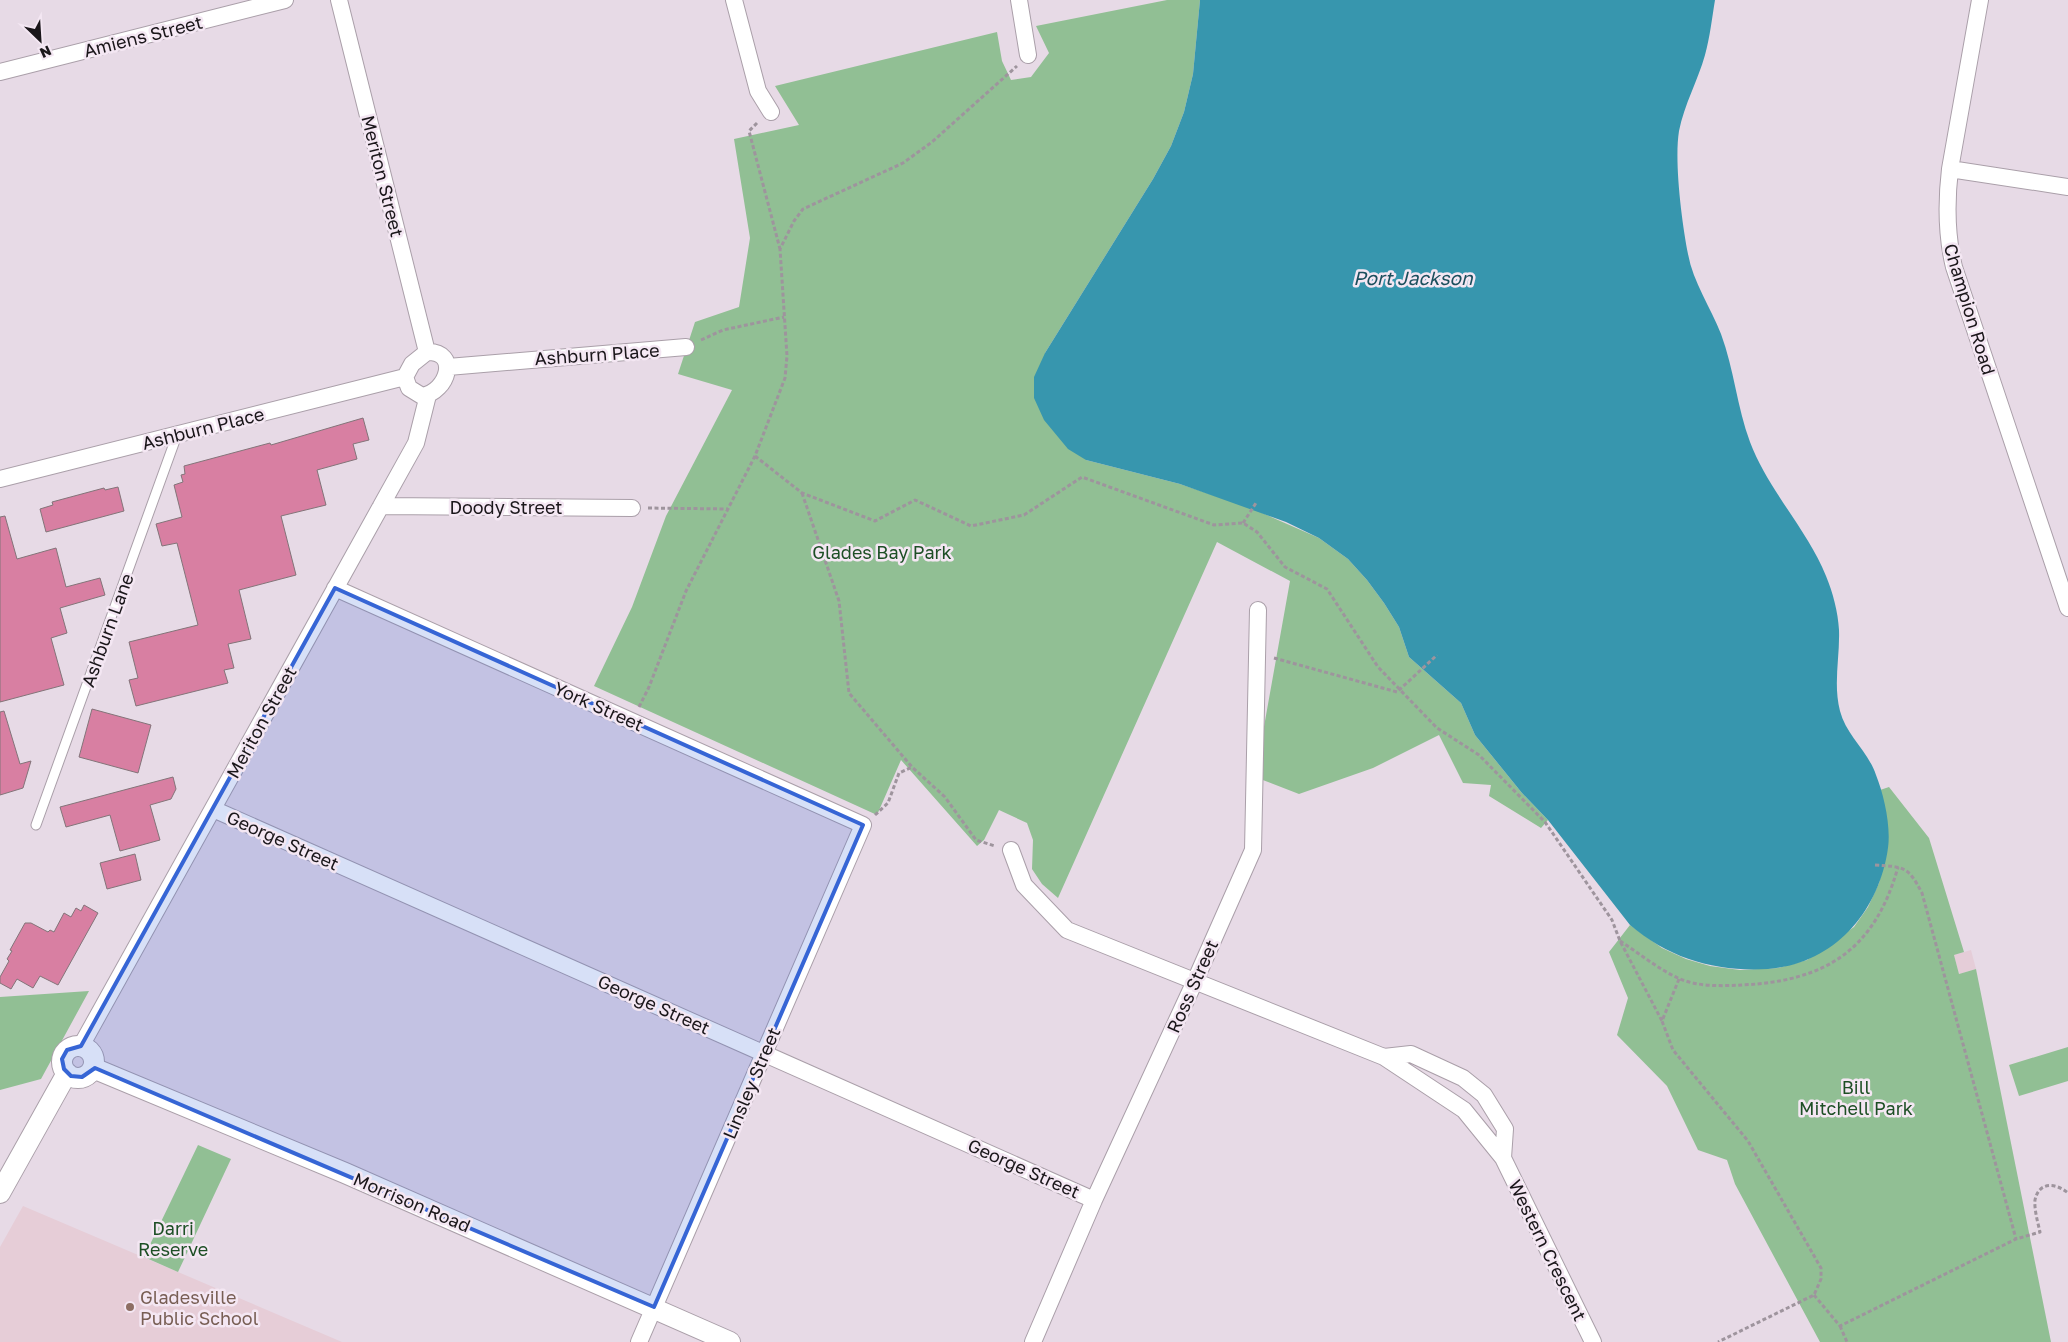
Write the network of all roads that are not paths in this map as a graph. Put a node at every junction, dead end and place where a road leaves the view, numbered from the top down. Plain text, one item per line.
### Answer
1 (285, 0) edge
2 (340, 0) edge
3 (734, 0) edge
4 (1019, 0) edge
5 (1980, 0) edge
6 (1028, 55) road end
7 (0, 72) edge
8 (771, 112) road end
9 (1950, 169) junction
10 (2068, 187) edge
11 (686, 347) road end
12 (427, 352) junction
13 (448, 367) junction
14 (406, 377) junction
15 (428, 395) junction
16 (177, 434) junction
17 (0, 479) edge
18 (380, 506) junction
19 (632, 508) road end
20 (335, 588) junction
21 (2068, 608) edge
22 (1258, 610) dead end
23 (213, 809) junction
24 (36, 825) dead end
25 (863, 825) joint
26 (1011, 850) road end
27 (1195, 982) junction
28 (81, 1046) junction
29 (764, 1053) junction
30 (1384, 1057) junction
31 (93, 1068) junction
32 (67, 1073) junction
33 (1504, 1158) junction
34 (0, 1192) edge
35 (1094, 1200) junction
36 (654, 1307) junction
37 (638, 1342) edge
38 (730, 1342) edge
39 (1033, 1342) edge
40 (1593, 1342) edge

1 - 7 street, Amiens Street
2 - 12 street, Meriton Street
3 - 8 street
4 - 6 street
5 - 9 street, Champion Road
9 - 10 street
9 - 21 street, Champion Road
11 - 13 street, Ashburn Place
12 - 13 street
12 - 14 street
13 - 15 street
14 - 15 street
14 - 16 street, Ashburn Place
15 - 18 street, Meriton Street
16 - 17 street, Ashburn Place
16 - 24 lane, Ashburn Lane
18 - 19 street, Doody Street
18 - 20 street, Meriton Street
20 - 23 street, Meriton Street
20 - 25 street, York Street
22 - 27 street, Ross Street
23 - 28 street, Meriton Street
23 - 29 street, George Street
25 - 29 street, Linsley Street
26 - 27 street, Western Crescent
27 - 30 street, Western Crescent
27 - 35 street, Ross Street
28 - 31 street
28 - 32 street
29 - 35 street, George Street
29 - 36 street, Linsley Street
30 - 33 street, Western Crescent
30 - 33 street, Western Crescent
31 - 32 street
31 - 36 street, Morrison Road
32 - 34 street
33 - 40 street, Western Crescent
35 - 39 street, Ross Street
36 - 37 street, Linsley Street
36 - 38 street, Morrison Road

